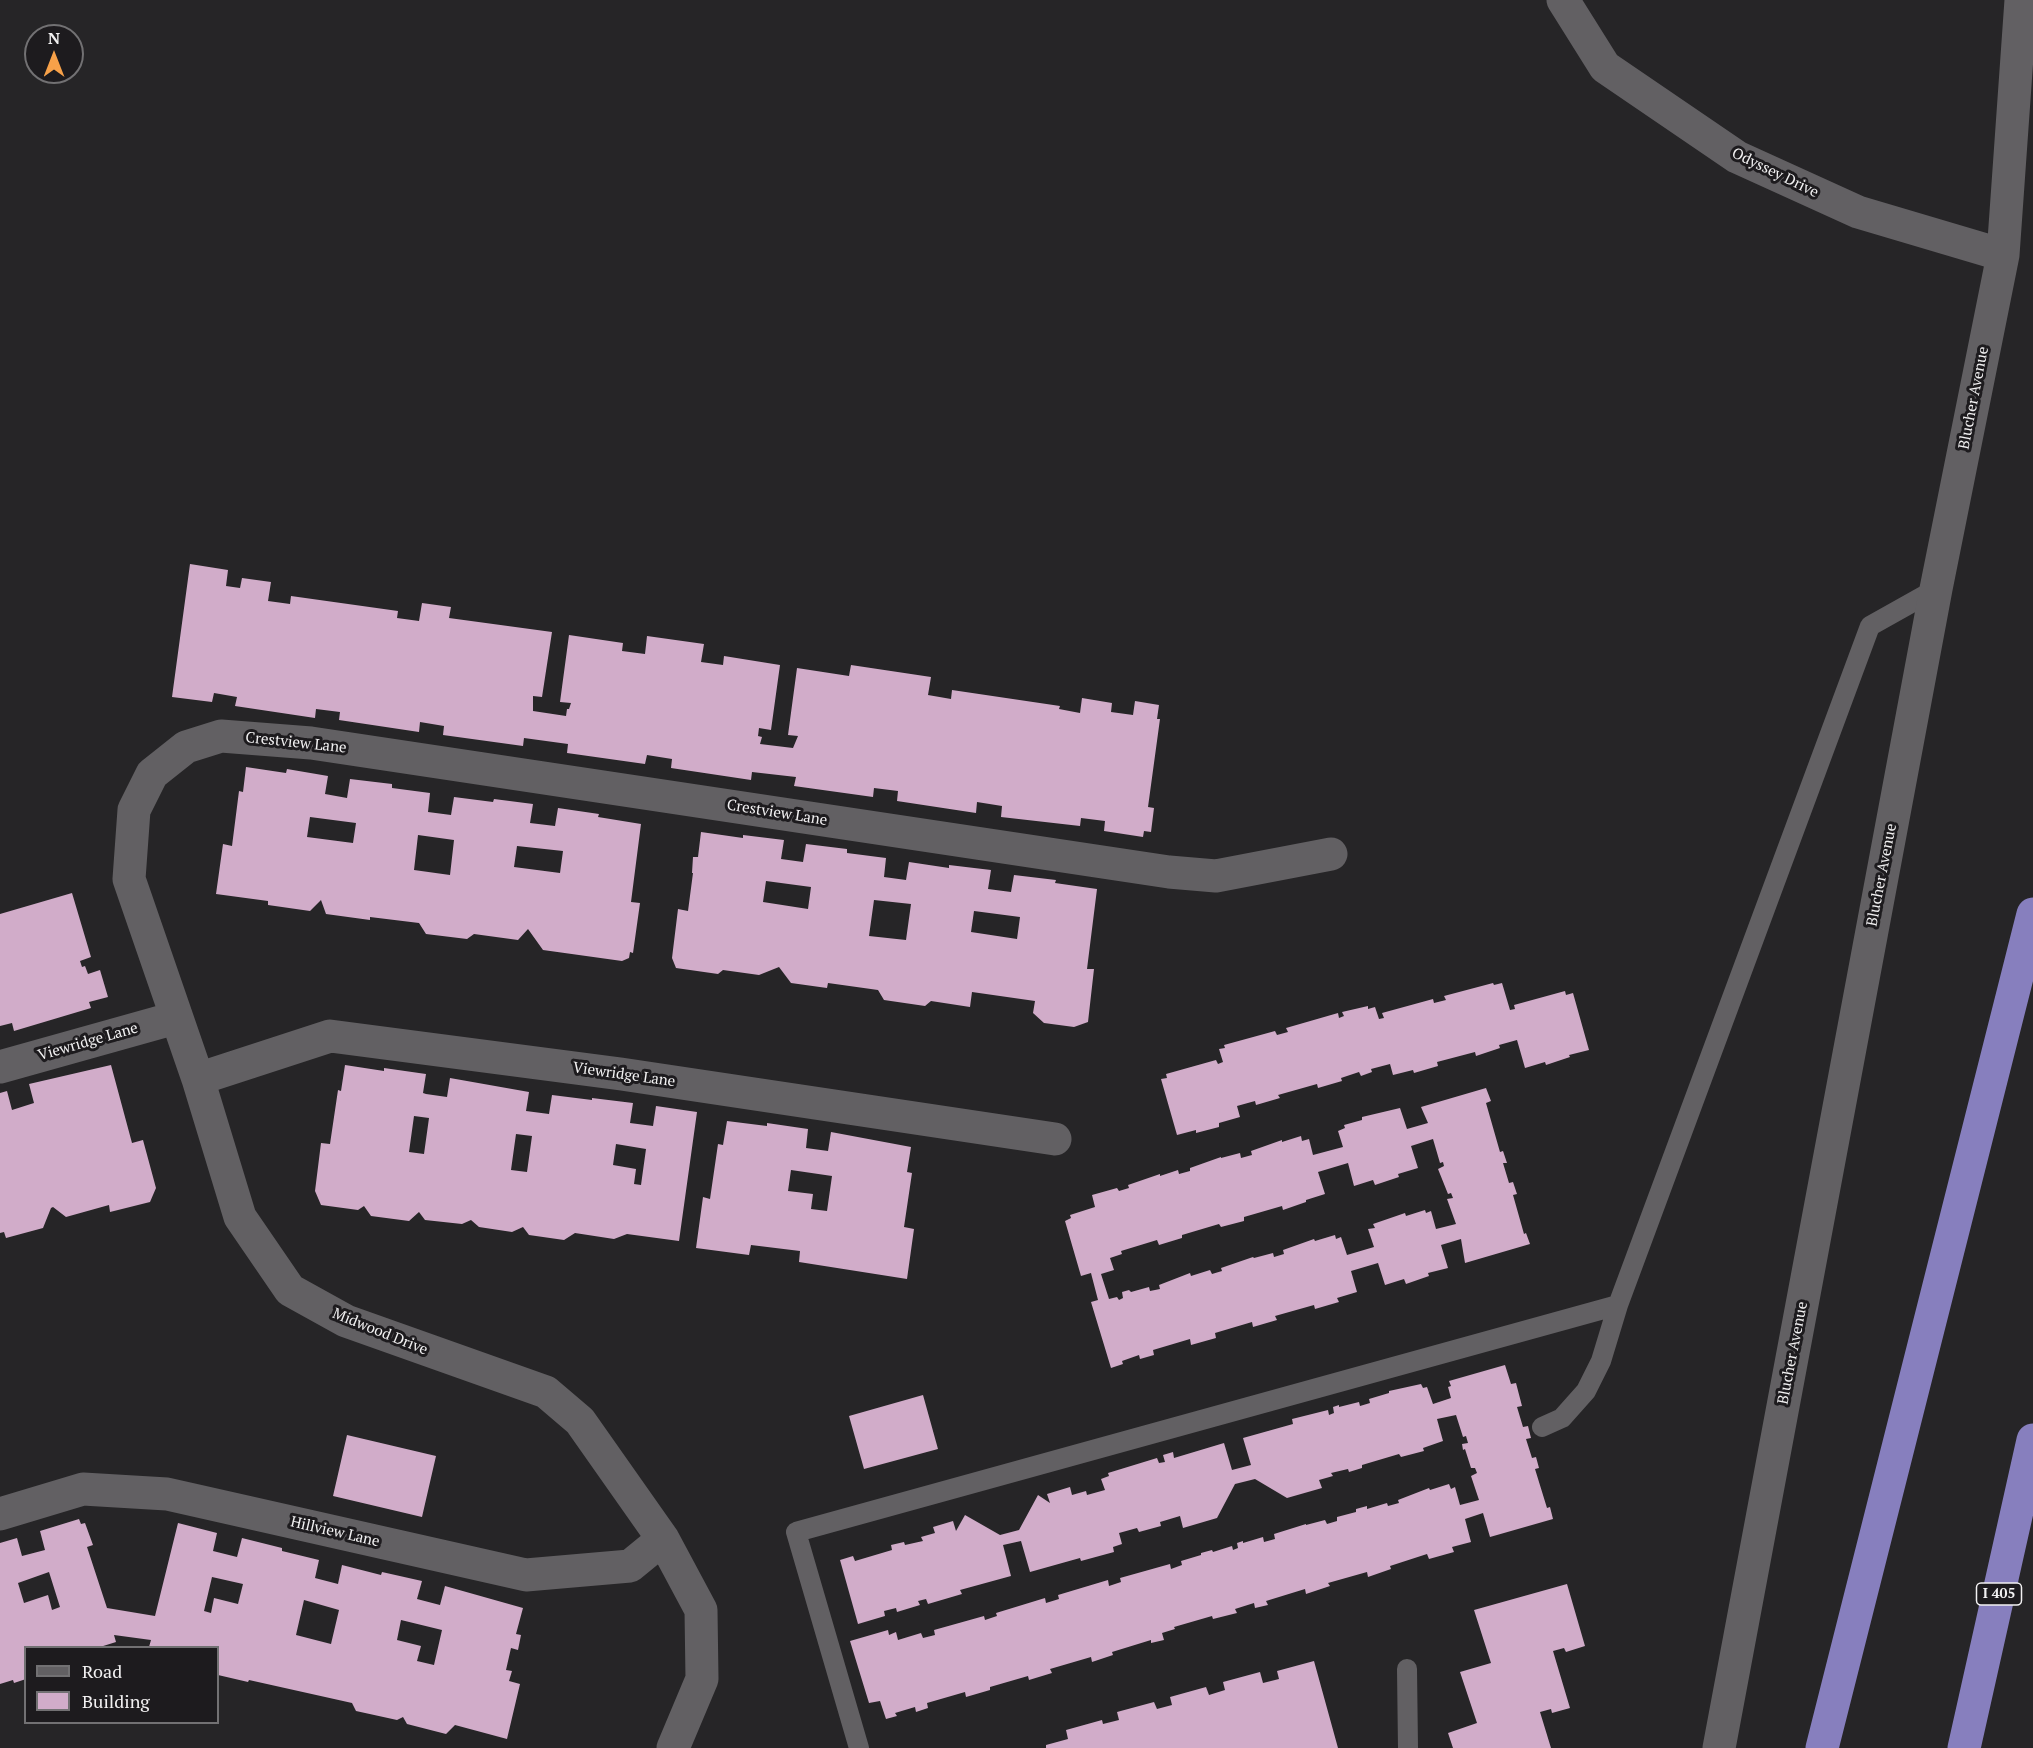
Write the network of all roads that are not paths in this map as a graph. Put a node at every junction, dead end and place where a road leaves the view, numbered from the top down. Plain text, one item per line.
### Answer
1 (1563, 0) edge
2 (2020, 0) edge
3 (2003, 255) junction
4 (1936, 589) junction
5 (221, 736) joint
6 (1331, 854) dead end
7 (2033, 914) edge
8 (175, 1018) junction
9 (0, 1067) edge
10 (198, 1079) junction
11 (1055, 1139) dead end
12 (1618, 1305) junction
13 (1542, 1426) dead end
14 (2033, 1440) edge
15 (0, 1514) edge
16 (663, 1539) junction
17 (1407, 1669) dead end
18 (673, 1748) edge
19 (860, 1748) edge
20 (1408, 1748) edge
21 (1719, 1748) edge
22 (1822, 1748) edge
23 (1964, 1748) edge

1 - 3 street, Odyssey Drive
2 - 3 street, Blucher Avenue
3 - 4 street, Blucher Avenue
4 - 12 lane
4 - 21 street, Blucher Avenue
5 - 6 street, Crestview Lane
5 - 8 street, Midwood Drive
7 - 22 highway
8 - 9 street, Viewridge Lane
8 - 10 street, Midwood Drive
10 - 11 street, Viewridge Lane
10 - 16 street, Midwood Drive
12 - 13 lane
12 - 19 lane
14 - 23 highway, I 405
15 - 16 street, Hillview Lane
16 - 18 street, Midwood Drive
17 - 20 lane

